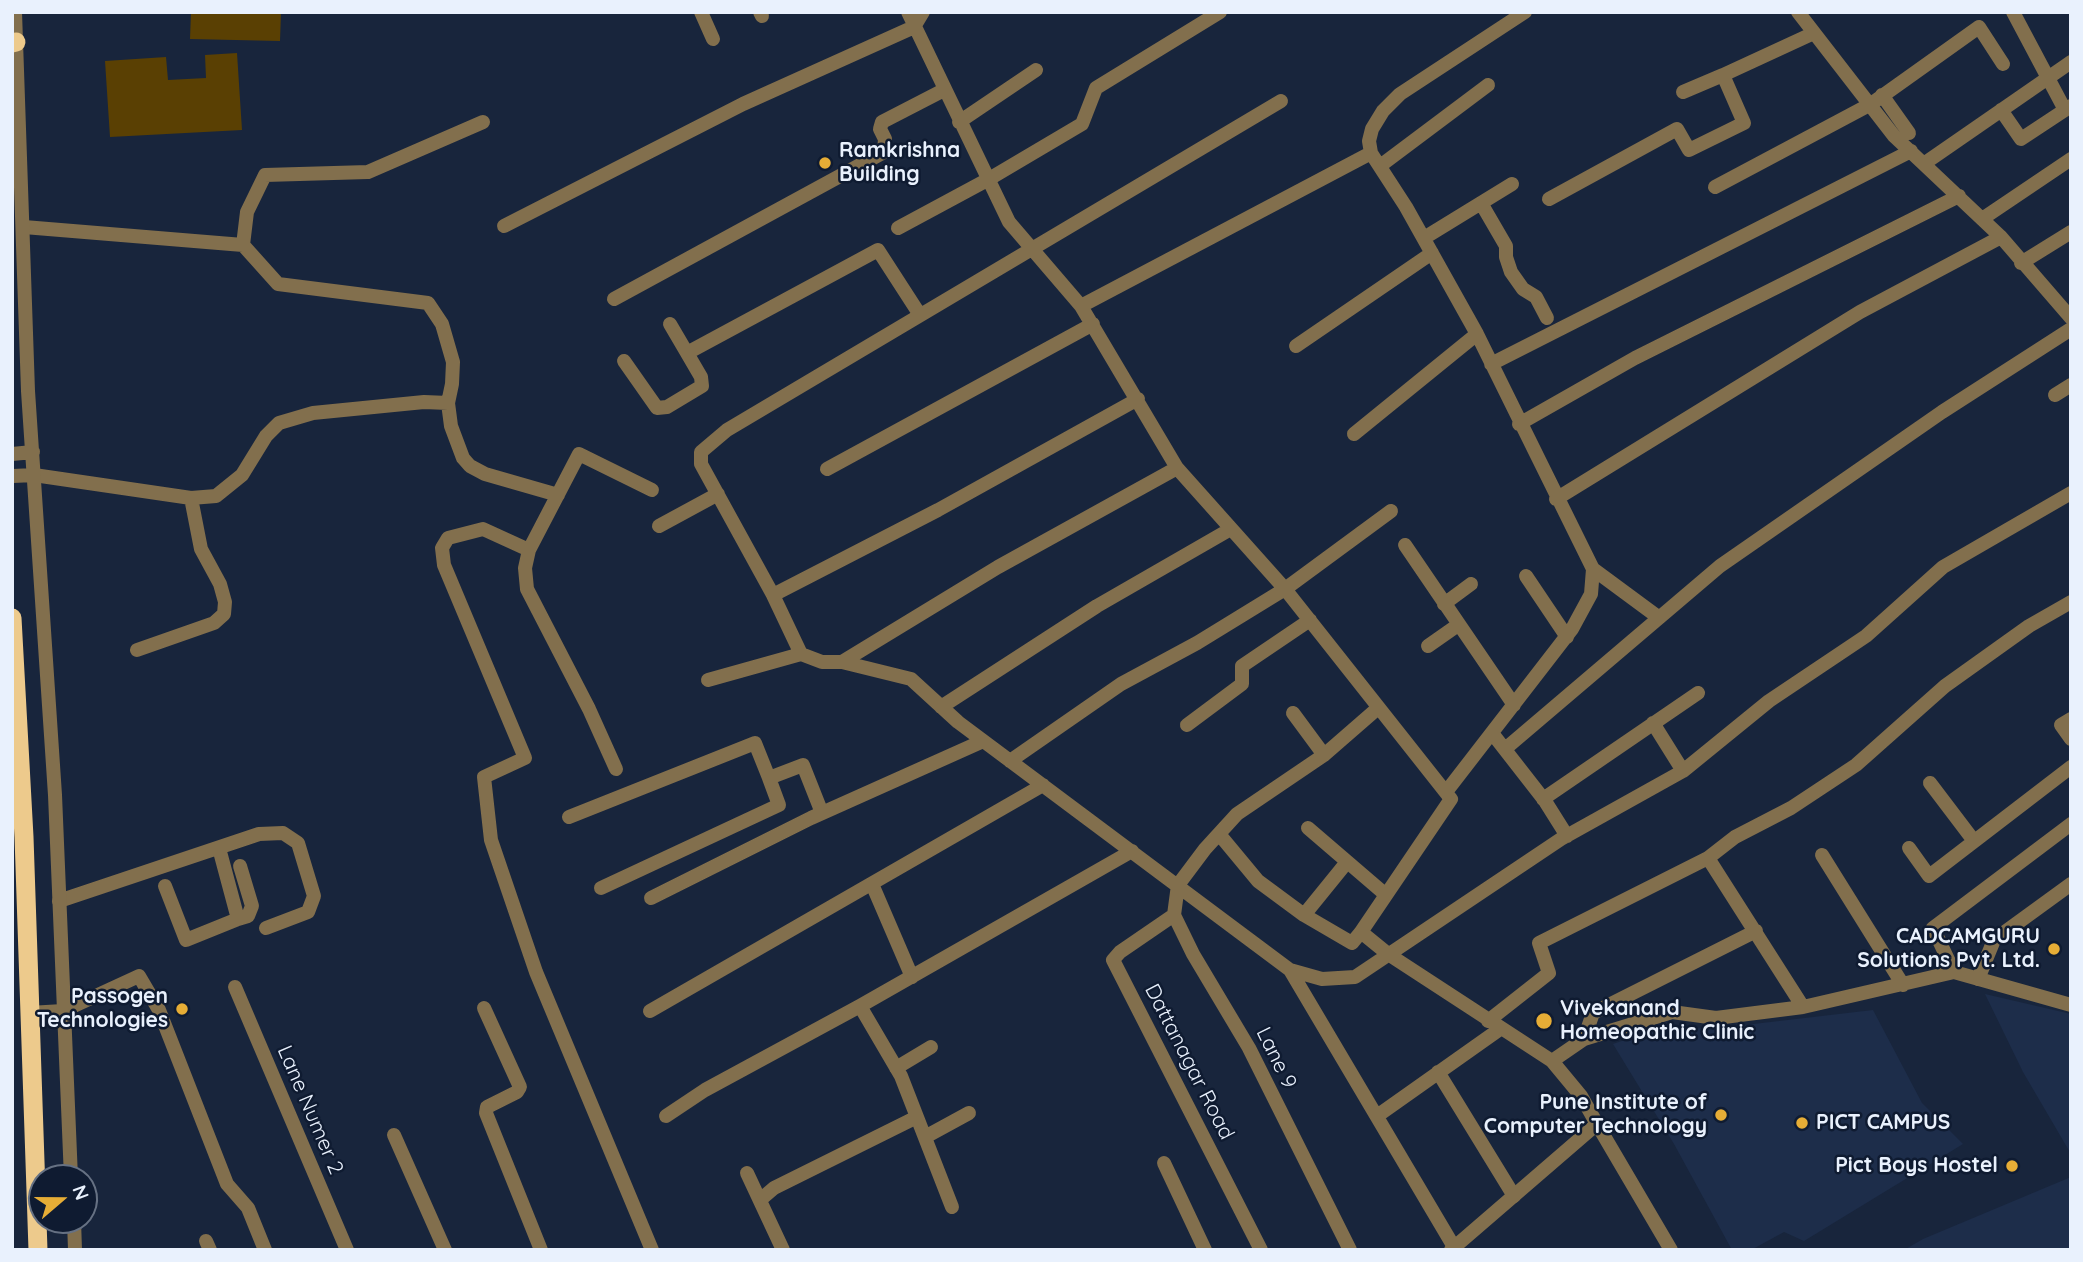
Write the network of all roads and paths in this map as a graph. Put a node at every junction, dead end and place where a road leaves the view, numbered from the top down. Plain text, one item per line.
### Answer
1 (15, 12) edge
2 (701, 12) edge
3 (908, 12) edge
4 (923, 12) edge
5 (1220, 12) edge
6 (1525, 12) edge
7 (1798, 12) edge
8 (2012, 12) edge
9 (914, 27) junction
10 (1814, 33) junction
11 (713, 39) dead end
12 (14, 43) edge
13 (2071, 62) edge
14 (2003, 64) dead end
15 (1036, 70) dead end
16 (1723, 75) junction
17 (2048, 78) junction
18 (1488, 85) dead end
19 (944, 90) junction
20 (1683, 92) dead end
21 (1877, 100) junction
22 (1281, 101) dead end
23 (2068, 108) edge
24 (2001, 110) junction
25 (483, 122) dead end
26 (959, 122) junction
27 (1909, 133) dead end
28 (1911, 151) junction
29 (1371, 153) junction
30 (2071, 159) edge
31 (1925, 163) junction
32 (1380, 166) junction
33 (989, 179) junction
34 (1512, 184) dead end
35 (1715, 187) dead end
36 (1959, 196) junction
37 (1549, 199) dead end
38 (1481, 203) junction
39 (1982, 219) junction
40 (504, 226) dead end
41 (24, 227) junction
42 (898, 228) dead end
43 (2071, 232) edge
44 (2001, 237) junction
45 (1423, 238) junction
46 (243, 245) junction
47 (1033, 248) junction
48 (1432, 253) junction
49 (2021, 263) junction
50 (614, 299) dead end
51 (1082, 306) junction
52 (920, 315) junction
53 (1547, 318) dead end
54 (2071, 318) edge
55 (670, 324) dead end
56 (1093, 324) junction
57 (2071, 329) edge
58 (1477, 334) junction
59 (1296, 345) dead end
60 (687, 353) junction
61 (624, 361) dead end
62 (1491, 364) junction
63 (2071, 386) edge
64 (2055, 395) dead end
65 (1138, 399) junction
66 (448, 403) junction
67 (1519, 424) junction
68 (1354, 434) dead end
69 (33, 453) junction
70 (12, 454) edge
71 (1177, 468) junction
72 (827, 469) dead end
73 (34, 475) junction
74 (13, 476) edge
75 (652, 490) dead end
76 (2071, 493) edge
77 (718, 494) junction
78 (558, 495) junction
79 (191, 498) junction
80 (1556, 499) junction
81 (1391, 511) dead end
82 (659, 526) dead end
83 (1229, 530) junction
84 (1405, 545) dead end
85 (528, 550) junction
86 (1592, 569) junction
87 (1526, 576) dead end
88 (1471, 584) dead end
89 (1285, 589) junction
90 (774, 595) junction
91 (2071, 602) edge
92 (1444, 604) junction
93 (1658, 617) junction
94 (12, 618) edge
95 (1310, 620) junction
96 (1458, 625) junction
97 (1566, 637) junction
98 (1428, 646) dead end
99 (137, 650) dead end
100 (801, 654) junction
101 (842, 662) junction
102 (708, 680) dead end
103 (1698, 693) dead end
104 (1514, 705) junction
105 (941, 707) junction
106 (1378, 708) junction
107 (1293, 713) dead end
108 (2071, 719) edge
109 (1653, 723) junction
110 (1187, 725) dead end
111 (1492, 733) junction
112 (2071, 739) edge
113 (983, 741) junction
114 (1505, 749) junction
115 (1324, 755) junction
116 (1010, 761) junction
117 (2071, 767) edge
118 (617, 769) dead end
119 (1683, 771) junction
120 (769, 778) junction
121 (1930, 783) dead end
122 (1043, 785) junction
123 (1446, 792) junction
124 (1543, 799) junction
125 (822, 813) junction
126 (569, 817) dead end
127 (2071, 824) edge
128 (1308, 828) dead end
129 (1219, 834) junction
130 (1567, 836) junction
131 (1974, 841) junction
132 (219, 848) junction
133 (1909, 848) dead end
134 (1132, 851) junction
135 (1822, 855) dead end
136 (1708, 858) junction
137 (1348, 862) junction
138 (240, 866) dead end
139 (872, 884) junction
140 (2071, 884) edge
141 (1178, 885) junction
142 (165, 886) dead end
143 (601, 888) dead end
144 (1386, 895) junction
145 (651, 898) dead end
146 (59, 901) junction
147 (1174, 915) junction
148 (1304, 915) junction
149 (238, 919) junction
150 (266, 928) dead end
151 (1756, 931) junction
152 (1361, 932) junction
153 (1388, 954) junction
154 (1290, 970) junction
155 (1954, 972) junction
156 (912, 977) junction
157 (1978, 979) junction
158 (1903, 985) junction
159 (235, 987) dead end
160 (2071, 1005) edge
161 (860, 1006) junction
162 (484, 1007) dead end
163 (1803, 1007) junction
164 (63, 1011) junction
165 (650, 1011) dead end
166 (29, 1013) junction
167 (1494, 1025) junction
168 (1584, 1039) junction
169 (931, 1047) dead end
170 (1552, 1061) junction
171 (896, 1068) junction
172 (1438, 1072) junction
173 (969, 1113) dead end
174 (666, 1116) dead end
175 (1377, 1116) junction
176 (917, 1117) junction
177 (1597, 1124) junction
178 (394, 1135) dead end
179 (925, 1137) junction
180 (1164, 1163) dead end
181 (70, 1164) edge
182 (747, 1173) dead end
183 (1514, 1196) junction
184 (760, 1200) junction
185 (952, 1207) dead end
186 (1453, 1248) edge
187 (38, 1250) edge
188 (265, 1250) edge
189 (347, 1250) edge
190 (445, 1250) edge
191 (541, 1250) edge
192 (652, 1250) edge
193 (783, 1250) edge
194 (1205, 1250) edge
195 (1261, 1250) edge
196 (1350, 1250) edge
197 (1671, 1250) edge

1 - 12 street
2 - 11 street
3 - 9 street
4 - 9 street
5 - 33 street
6 - 29 street
7 - 10 street
8 - 17 street
9 - 19 street
9 - 40 street
10 - 16 street
10 - 21 street
12 - 41 street
13 - 17 street
14 - 21 street
15 - 26 street
16 - 20 street
16 - 37 street
17 - 23 street
17 - 24 street
18 - 32 street
19 - 26 street
19 - 50 street
21 - 27 street
21 - 28 street
21 - 35 street
22 - 47 street
23 - 24 street
24 - 31 street
25 - 46 street
26 - 33 street
28 - 31 street
28 - 62 street
29 - 32 street
29 - 51 street
30 - 39 street
31 - 36 street
32 - 45 street
33 - 42 street
33 - 47 street
34 - 38 street
36 - 39 street
36 - 67 street
38 - 45 street
38 - 53 street
39 - 44 street
41 - 46 street
41 - 69 street
43 - 49 street
44 - 49 street
44 - 80 street
45 - 48 street
46 - 66 street
47 - 51 street
47 - 52 street
48 - 58 street
48 - 59 street
49 - 54 street
51 - 56 street
52 - 60 street
52 - 77 street
55 - 60 street
56 - 65 street
56 - 72 street
57 - 93 street
58 - 62 street
58 - 68 street
60 - 61 street
62 - 67 street
63 - 64 street
65 - 71 street
65 - 90 street
66 - 78 street
66 - 79 street
67 - 80 street
69 - 70 street
69 - 73 street
71 - 83 street
71 - 101 street
73 - 74 street
73 - 79 street
73 - 146 street
75 - 78 street
76 - 119 street
77 - 82 street
77 - 90 street
78 - 85 street
79 - 99 street
80 - 86 street
81 - 89 street
83 - 89 street
83 - 105 street
84 - 92 street
85 - 118 street
85 - 192 street
86 - 93 street
86 - 97 street
87 - 97 street
88 - 92 street
89 - 95 street
89 - 116 street
90 - 100 street
91 - 136 street
92 - 96 street
93 - 114 street
94 - 166 highway
95 - 106 street
95 - 110 street
96 - 98 street
96 - 104 street
97 - 104 street
100 - 101 street
100 - 102 street
101 - 105 street
103 - 109 street
104 - 111 street
105 - 113 street
106 - 115 street
106 - 123 street
107 - 115 street
108 - 112 street
109 - 119 street
109 - 124 street
111 - 114 street
111 - 123 street
113 - 116 street
113 - 125 street
114 - 124 street
115 - 129 street
116 - 122 street
117 - 131 street
119 - 130 street
120 - 125 street
120 - 126 street
120 - 143 street
121 - 131 street
122 - 134 street
122 - 139 street
123 - 144 street
124 - 130 street
125 - 145 street
127 - 155 street
128 - 137 street
129 - 141 street
129 - 148 street
130 - 153 street
131 - 133 street
132 - 146 street
132 - 149 street
132 - 150 street
134 - 141 street
134 - 156 street
135 - 158 street
136 - 151 street
136 - 167 street
137 - 144 street
137 - 148 street
138 - 149 street
139 - 156 street
139 - 165 street
140 - 157 street
141 - 147 street
141 - 154 street
142 - 149 street
144 - 152 street
146 - 164 street
147 - 195 street, Dattanagar Road
147 - 196 street, Lane 9
148 - 152 street
151 - 163 street
151 - 168 street
152 - 153 street
153 - 154 street
153 - 167 street
154 - 175 street
155 - 157 street
155 - 158 street
156 - 161 street
157 - 160 street
158 - 163 street
159 - 189 street, Lane Numer 2
161 - 171 street
161 - 174 street
162 - 191 street
163 - 168 street
164 - 166 street
164 - 181 street
164 - 188 street
166 - 187 highway
167 - 170 street
167 - 172 street
168 - 170 street
169 - 171 street
170 - 177 street
171 - 176 street
172 - 175 street
172 - 183 street
173 - 179 street
175 - 186 street
176 - 179 street
176 - 184 street
177 - 183 street
177 - 197 street
178 - 190 street
179 - 185 street
180 - 194 street
182 - 184 street
183 - 186 street
184 - 193 street

